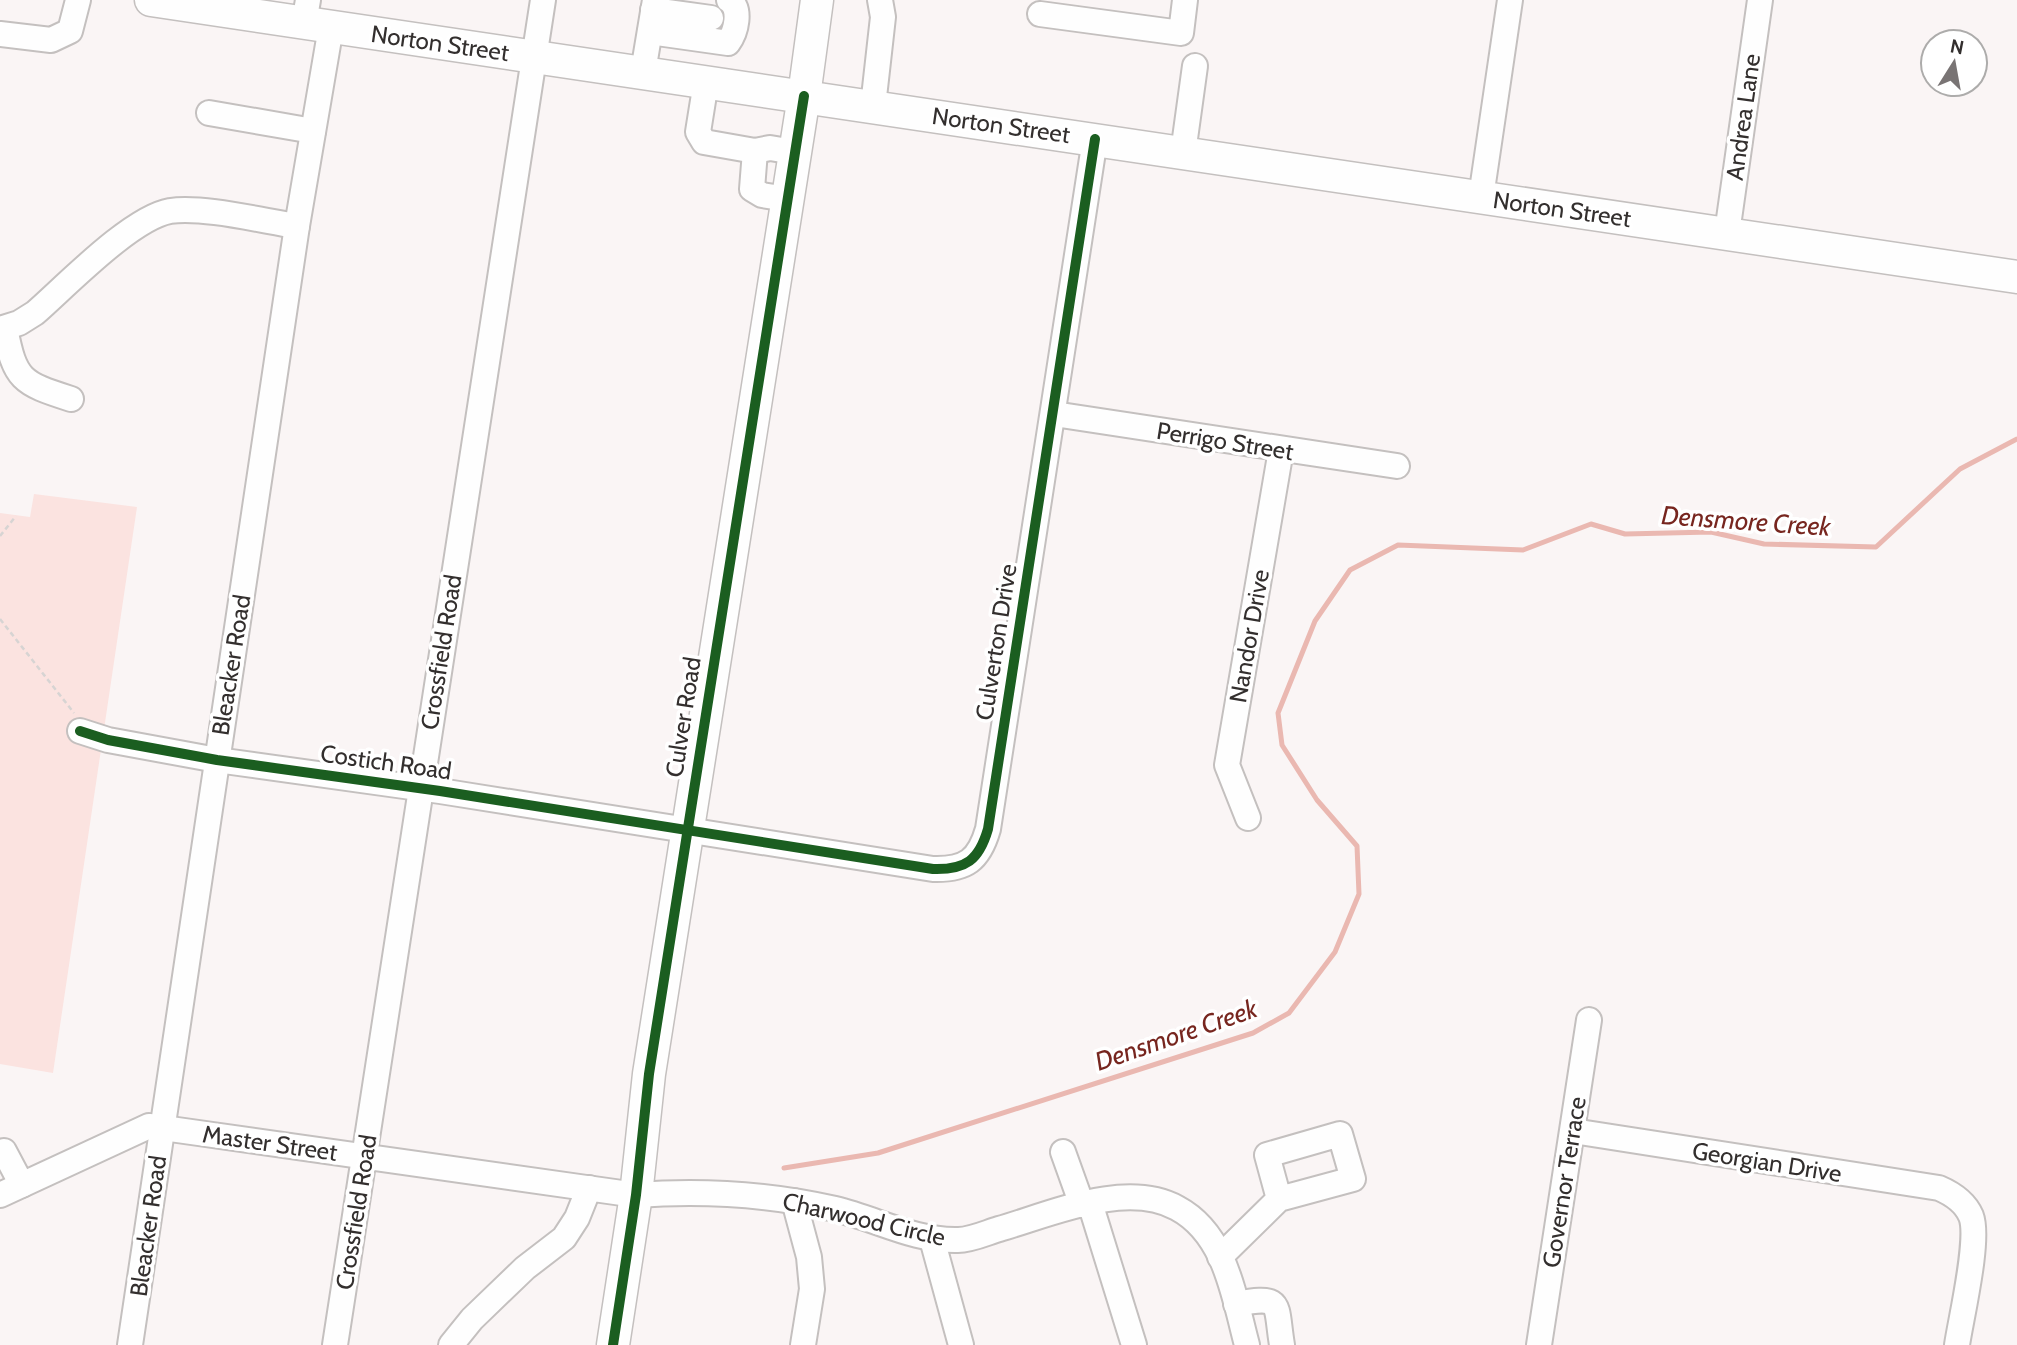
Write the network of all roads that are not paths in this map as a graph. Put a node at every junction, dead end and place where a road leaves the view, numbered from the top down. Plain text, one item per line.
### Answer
1 (78, 0) edge
2 (151, 0) edge
3 (543, 0) edge
4 (729, 0) edge
5 (817, 0) edge
6 (880, 0) edge
7 (1185, 0) edge
8 (1510, 0) edge
9 (1760, 0) edge
10 (653, 14) edge
11 (1040, 14) dead end
12 (314, 17) edge
13 (711, 18) dead end
14 (0, 34) edge
15 (535, 57) junction
16 (1195, 66) dead end
17 (643, 72) junction
18 (706, 82) junction
19 (804, 96) junction
20 (873, 106) junction
21 (209, 113) dead end
22 (313, 131) junction
23 (1095, 139) junction
24 (755, 151) junction
25 (794, 152) junction
26 (1183, 153) junction
27 (1481, 197) junction
28 (787, 199) junction
29 (297, 226) junction
30 (1727, 233) junction
31 (2017, 277) edge
32 (2, 329) edge
33 (71, 399) dead end
34 (1054, 414) junction
35 (1281, 450) junction
36 (1397, 466) dead end
37 (80, 725) road end
38 (217, 760) junction
39 (420, 788) junction
40 (1248, 818) dead end
41 (687, 830) junction
42 (1589, 1020) dead end
43 (162, 1128) junction
44 (1573, 1132) junction
45 (1063, 1152) dead end
46 (0, 1153) edge
47 (365, 1156) junction
48 (589, 1188) junction
49 (11, 1190) edge
50 (636, 1195) junction
51 (1279, 1199) dead end
52 (794, 1201) junction
53 (1086, 1204) junction
54 (932, 1239) junction
55 (1220, 1257) junction
56 (1236, 1304) junction
57 (130, 1345) edge
58 (335, 1345) edge
59 (451, 1345) edge
60 (613, 1345) edge
61 (803, 1345) edge
62 (961, 1345) edge
63 (1134, 1345) edge
64 (1247, 1345) edge
65 (1282, 1345) edge
66 (1539, 1345) edge
67 (1956, 1345) edge

1 - 14 street
2 - 12 main road, Norton Street
3 - 15 street, Crossfield Road
4 - 10 street
5 - 19 main road, Culver Road
6 - 20 street
7 - 11 street
8 - 27 street
9 - 30 street, Andrea Lane
10 - 13 street
10 - 17 street
12 - 15 main road, Norton Street
12 - 22 street, Bleacker Road
15 - 17 main road, Norton Street
15 - 39 street, Crossfield Road
16 - 26 street
17 - 18 main road, Norton Street
18 - 19 main road, Norton Street
18 - 24 street
19 - 20 main road, Norton Street
19 - 25 main road, Culver Road
20 - 23 main road, Norton Street
21 - 22 street
22 - 29 street, Bleacker Road
23 - 26 main road, Norton Street
23 - 34 street, Culverton Drive
24 - 25 street
24 - 28 street
25 - 28 main road, Culver Road
26 - 27 main road, Norton Street
27 - 30 main road, Norton Street
28 - 41 main road, Culver Road
29 - 32 street
29 - 38 street, Bleacker Road
30 - 31 main road, Norton Street
32 - 33 street
34 - 35 street, Perrigo Street
34 - 41 street, Culverton Drive
35 - 36 street, Perrigo Street
35 - 40 street, Nandor Drive
37 - 38 street, Costich Road
38 - 39 street, Costich Road
38 - 43 street, Bleacker Road
39 - 41 street, Costich Road
39 - 47 street, Crossfield Road
41 - 50 main road, Culver Road
42 - 44 street, Governor Terrace
43 - 47 street, Master Street
43 - 49 street, Master Street
43 - 57 street, Bleacker Road
44 - 66 street, Governor Terrace
44 - 67 street, Georgian Drive
45 - 53 street
46 - 49 street
47 - 48 street, Master Street
47 - 58 street, Crossfield Road
48 - 50 street, Master Street
48 - 59 street
50 - 52 street, Charwood Circle
50 - 60 main road, Culver Road
51 - 55 street
52 - 54 street, Charwood Circle
52 - 61 street
53 - 54 street, Charwood Circle
53 - 55 street, Charwood Circle
53 - 63 street
54 - 62 street
55 - 56 street, Charwood Circle
56 - 64 street, Charwood Circle
56 - 65 street

